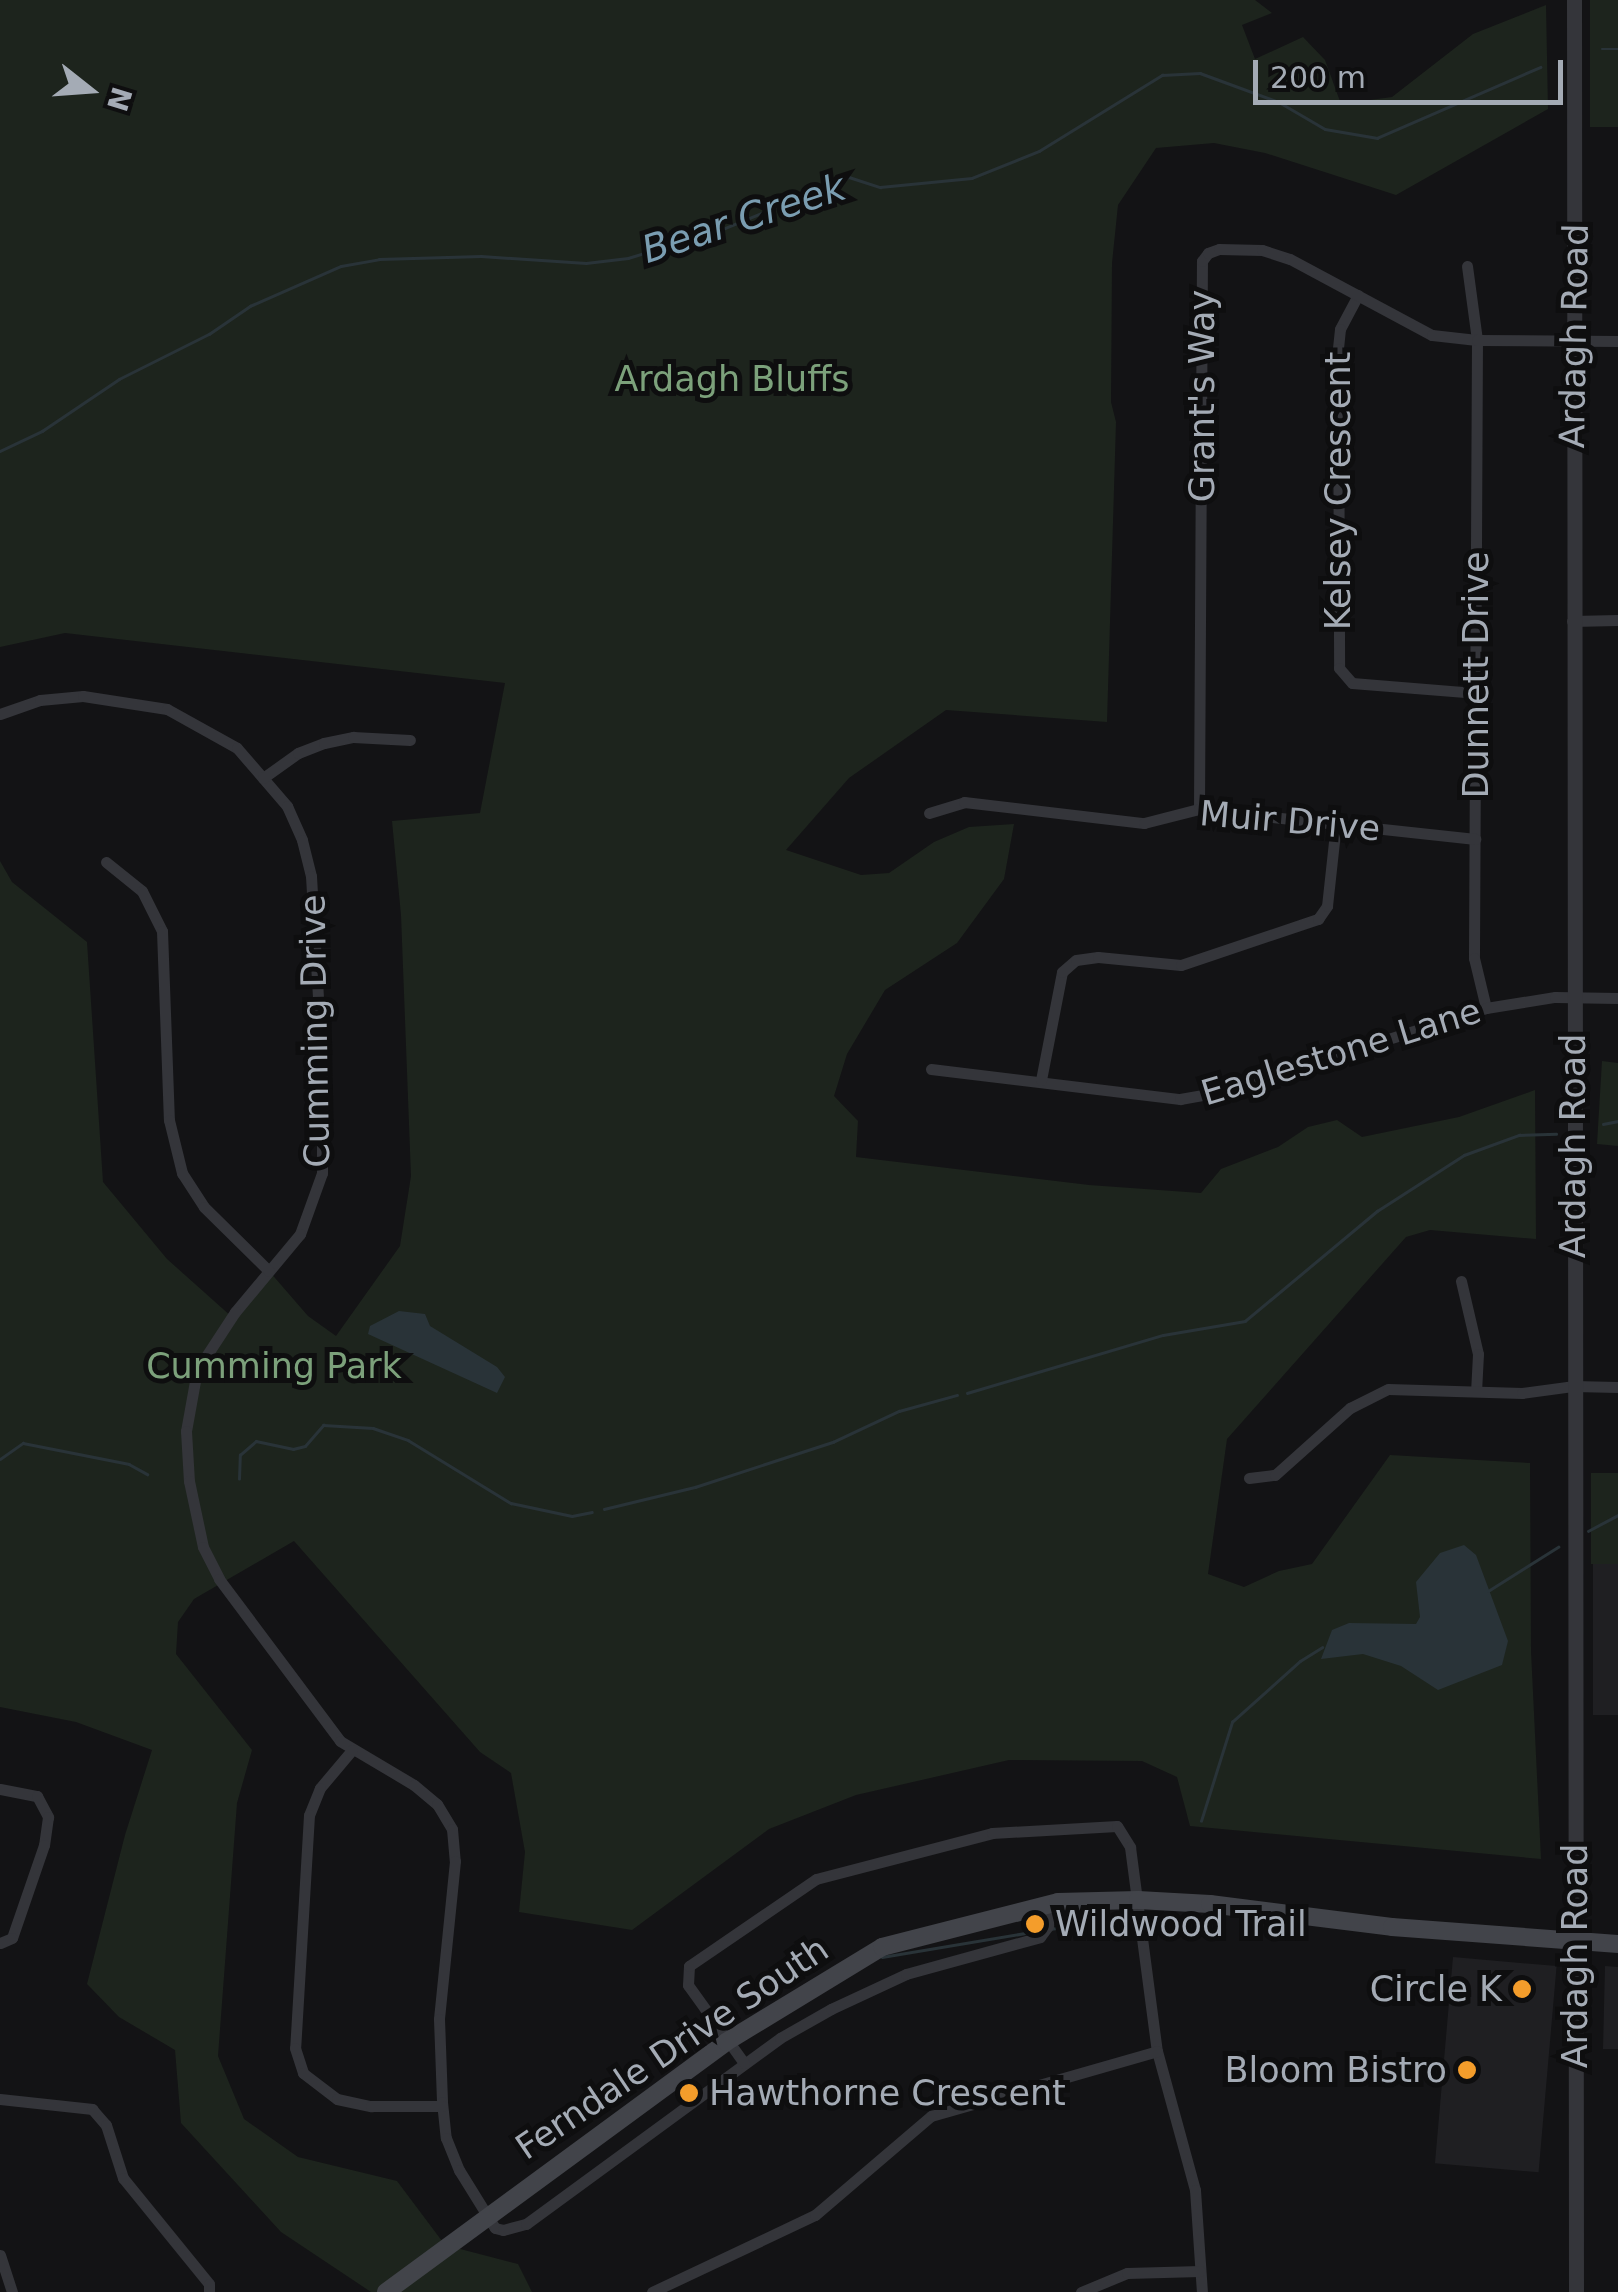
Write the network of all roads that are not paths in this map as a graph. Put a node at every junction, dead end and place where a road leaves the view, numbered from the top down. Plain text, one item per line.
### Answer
1 (1574, 0) edge
2 (1467, 266) dead end
3 (1358, 295) junction
4 (1477, 340) junction
5 (1575, 341) junction
6 (1618, 341) edge
7 (1618, 620) edge
8 (1572, 621) junction
9 (1475, 693) junction
10 (0, 714) edge
11 (410, 740) dead end
12 (263, 778) junction
13 (1199, 809) junction
14 (929, 812) dead end
15 (1336, 823) junction
16 (1474, 839) junction
17 (106, 862) dead end
18 (1572, 996) junction
19 (1618, 998) edge
20 (1486, 1008) junction
21 (931, 1069) dead end
22 (1042, 1080) junction
23 (269, 1272) junction
24 (1460, 1281) dead end
25 (1573, 1386) junction
26 (1618, 1388) edge
27 (1476, 1390) junction
28 (1249, 1478) dead end
29 (352, 1750) junction
30 (0, 1789) edge
31 (1138, 1900) junction
32 (1050, 1904) junction
33 (1573, 1939) junction
34 (0, 1942) edge
35 (1618, 1944) edge
36 (726, 2042) junction
37 (1157, 2051) junction
38 (744, 2064) junction
39 (0, 2099) edge
40 (442, 2106) junction
41 (486, 2214) junction
42 (0, 2255) edge
43 (1200, 2271) junction
44 (12, 2292) edge
45 (208, 2292) edge
46 (386, 2292) edge
47 (652, 2292) edge
48 (1082, 2292) edge
49 (1202, 2292) edge
50 (1576, 2292) edge

1 - 5 street, Ardagh Road
2 - 4 street, Dunnett Drive
3 - 4 street, Grant's Way
3 - 9 street, Kelsey Crescent
3 - 13 street, Grant's Way
4 - 5 street, Grant's Way
4 - 9 street, Dunnett Drive
5 - 6 street, Grant's Way
5 - 8 street, Ardagh Road
7 - 8 street
8 - 18 street, Ardagh Road
9 - 16 street, Dunnett Drive
10 - 12 street, Cumming Drive
11 - 12 street
12 - 23 street, Cumming Drive
13 - 14 street, Muir Drive
13 - 15 street, Muir Drive
15 - 16 street, Muir Drive
15 - 22 street
16 - 20 street, Dunnett Drive
17 - 23 street
18 - 19 street, Eaglestone Lane
18 - 20 street, Eaglestone Lane
18 - 25 street, Ardagh Road
20 - 22 street, Eaglestone Lane
21 - 22 street, Eaglestone Lane
23 - 29 street, Cumming Drive
24 - 27 street
25 - 26 street
25 - 27 street
25 - 33 street, Ardagh Road
27 - 28 street
29 - 40 street, Cumming Drive
29 - 40 street
30 - 34 street
31 - 32 main road, Ferndale Drive South
31 - 33 main road, Ferndale Drive South
31 - 36 street
31 - 37 street
32 - 36 main road, Ferndale Drive South
32 - 38 street
33 - 35 main road, Ferndale Drive South
33 - 50 street, Ardagh Road
36 - 38 street
36 - 41 main road, Ferndale Drive South
37 - 43 street
37 - 47 street
38 - 41 street
39 - 45 street
40 - 41 street, Cumming Drive
41 - 46 main road, Ferndale Drive South
42 - 44 street
43 - 48 street
43 - 49 street

